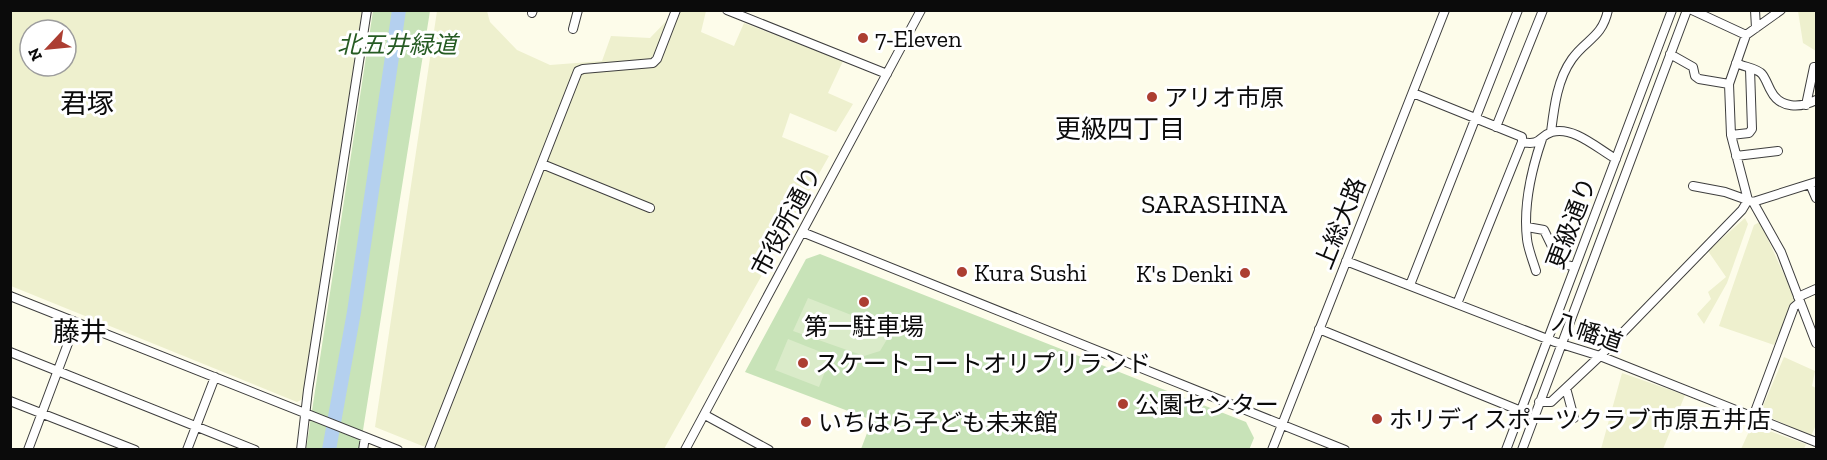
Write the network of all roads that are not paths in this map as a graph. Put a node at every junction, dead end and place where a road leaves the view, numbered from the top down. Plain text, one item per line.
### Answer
1 (367, 10) edge
2 (578, 10) edge
3 (676, 10) edge
4 (728, 10) edge
5 (921, 10) edge
6 (1445, 10) edge
7 (1518, 10) edge
8 (1543, 10) edge
9 (1608, 10) edge
10 (1672, 10) edge
11 (1687, 10) edge
12 (1692, 10) edge
13 (1755, 10) edge
14 (1781, 10) edge
15 (1756, 28) junction
16 (573, 29) dead end
17 (1746, 35) junction
18 (1670, 54) junction
19 (1736, 63) junction
20 (1814, 67) dead end
21 (1750, 69) junction
22 (887, 74) junction
23 (1729, 84) junction
24 (1413, 93) junction
25 (1816, 100) edge
26 (1806, 105) junction
27 (1475, 119) junction
28 (1496, 127) junction
29 (1551, 132) junction
30 (1731, 135) junction
31 (1542, 139) junction
32 (1522, 142) junction
33 (1778, 152) dead end
34 (1736, 156) junction
35 (1616, 159) junction
36 (542, 164) junction
37 (1813, 183) edge
38 (1693, 186) dead end
39 (1816, 198) edge
40 (1751, 201) junction
41 (650, 208) dead end
42 (1527, 227) junction
43 (802, 232) junction
44 (1346, 261) junction
45 (1575, 267) junction
46 (1536, 271) dead end
47 (1410, 285) junction
48 (1816, 289) edge
49 (10, 296) edge
50 (1799, 299) junction
51 (1457, 304) junction
52 (76, 322) junction
53 (1319, 329) junction
54 (1548, 339) junction
55 (1816, 343) edge
56 (1561, 344) junction
57 (10, 352) edge
58 (1600, 356) junction
59 (57, 371) junction
60 (215, 377) junction
61 (1566, 388) junction
62 (10, 401) edge
63 (1539, 402) junction
64 (1521, 411) junction
65 (42, 413) junction
66 (705, 415) junction
67 (309, 416) junction
68 (1753, 417) junction
69 (1574, 418) dead end
70 (1282, 423) junction
71 (195, 426) junction
72 (365, 437) junction
73 (1816, 442) edge
74 (28, 450) edge
75 (135, 450) edge
76 (187, 450) edge
77 (255, 450) edge
78 (301, 450) edge
79 (363, 450) edge
80 (398, 450) edge
81 (429, 450) edge
82 (685, 450) edge
83 (769, 450) edge
84 (1272, 450) edge
85 (1345, 450) edge
86 (1506, 450) edge
87 (1522, 450) edge
88 (1814, 450) edge

1 - 67 street
2 - 16 street
3 - 36 street
4 - 22 street
5 - 22 street, 市役所通り
6 - 24 street, 上総大路
7 - 27 street
8 - 28 street
9 - 29 street
10 - 35 street, 更級通り
11 - 18 street, 更級通り
12 - 17 street
13 - 15 street
14 - 15 street
15 - 17 street
17 - 19 street
18 - 23 street
18 - 56 street, 更級通り
19 - 21 street
19 - 23 street
20 - 26 street
21 - 26 street
21 - 30 street
22 - 43 street, 市役所通り
23 - 30 street
24 - 27 street
24 - 44 street, 上総大路
25 - 26 street
27 - 28 street
27 - 47 street
28 - 32 street
29 - 31 street
29 - 35 street
30 - 34 street
31 - 32 street
31 - 42 street
32 - 51 street
33 - 34 street
34 - 40 street
35 - 45 street, 更級通り
36 - 41 street
36 - 81 street
37 - 39 street
37 - 40 street
38 - 40 street
40 - 50 street
40 - 58 street
42 - 45 street
42 - 46 street
43 - 66 street, 市役所通り
43 - 70 street
44 - 47 street, 八幡道
44 - 53 street, 上総大路
45 - 54 street, 更級通り
47 - 51 street, 八幡道
48 - 50 street
49 - 52 street
50 - 55 street
50 - 68 street
51 - 54 street, 八幡道
52 - 59 street
52 - 60 street
53 - 64 street
53 - 70 street, 上総大路
54 - 56 street, 八幡道
54 - 64 street, 更級通り
56 - 58 street, 八幡道
56 - 63 street, 更級通り
57 - 59 street
58 - 61 street
58 - 68 street, 八幡道
59 - 65 street
59 - 71 street
60 - 67 street
60 - 71 street
61 - 63 street
61 - 69 street
62 - 65 street
63 - 87 street, 更級通り
64 - 86 street, 更級通り
65 - 74 street
65 - 75 street
66 - 82 street, 市役所通り
66 - 83 street
67 - 72 street
67 - 78 street
68 - 73 street, 八幡道
70 - 84 street, 上総大路
70 - 85 street
71 - 76 street
71 - 77 street
72 - 79 street
72 - 80 street
73 - 88 street

